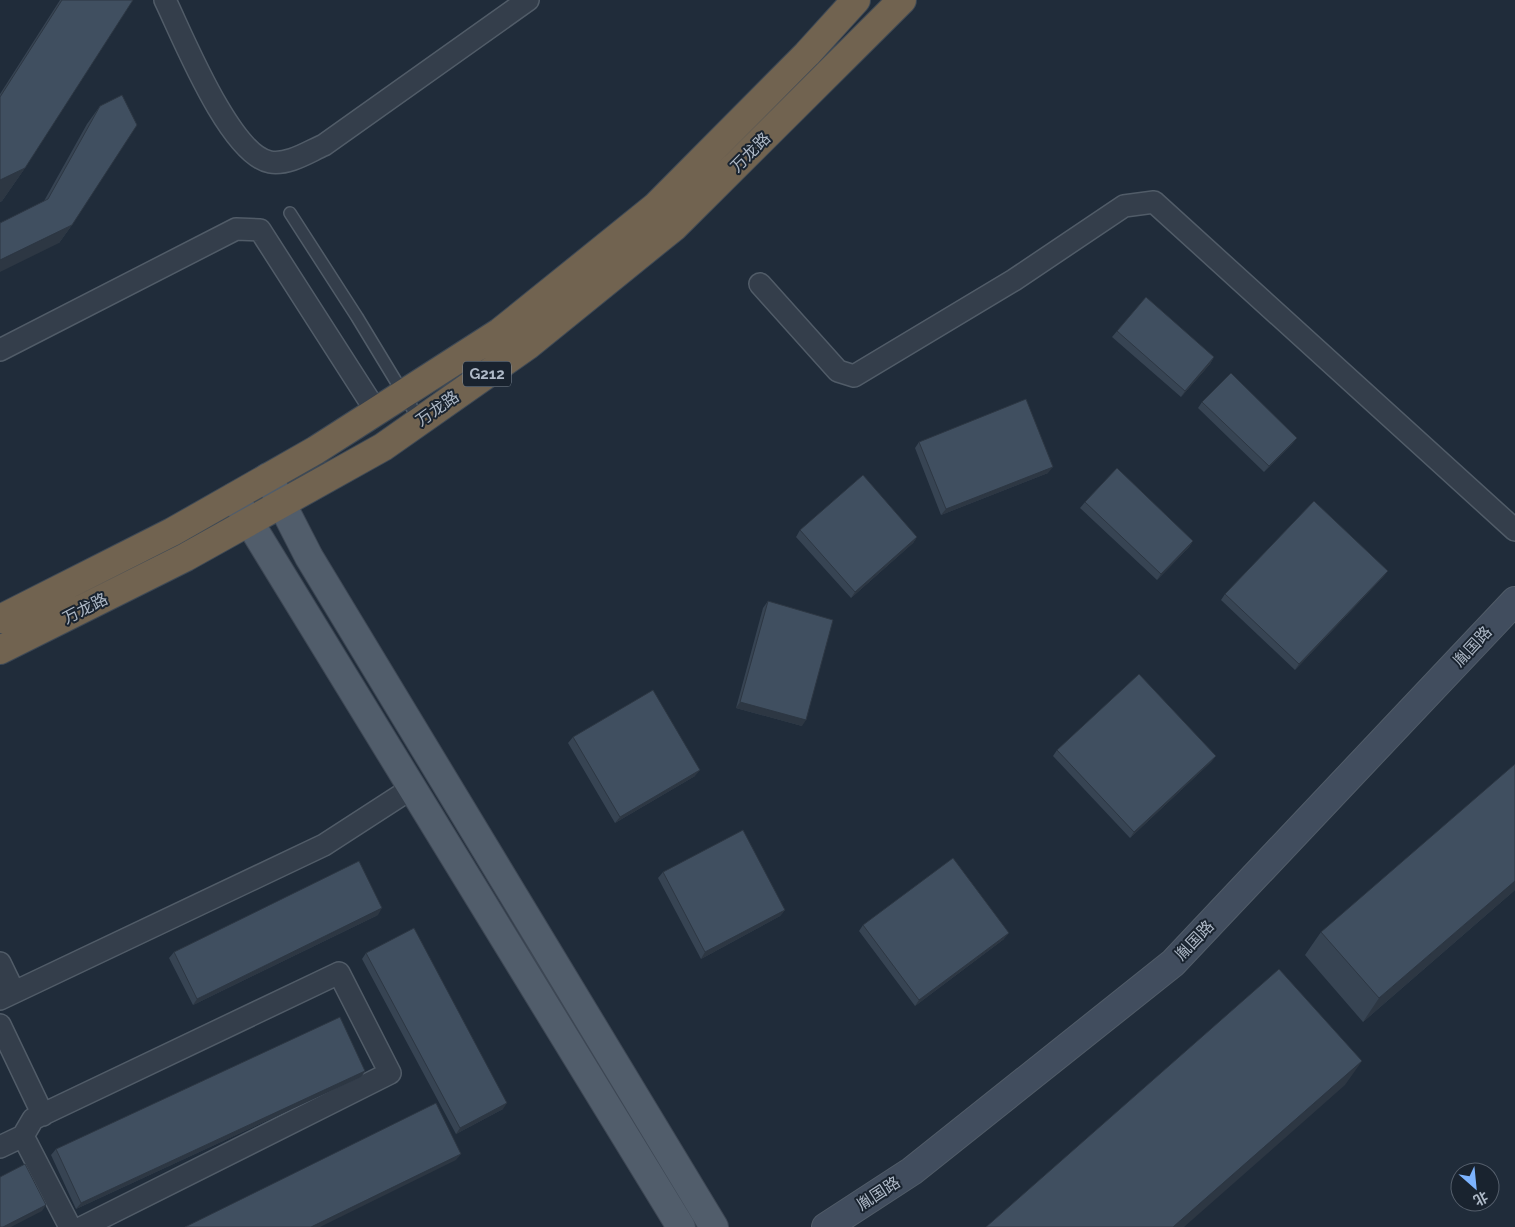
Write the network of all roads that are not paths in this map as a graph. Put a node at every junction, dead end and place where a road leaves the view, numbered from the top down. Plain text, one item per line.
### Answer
1 (165, 0) edge
2 (528, 0) edge
3 (856, 0) edge
4 (902, 0) edge
5 (290, 213) dead end
6 (760, 284) dead end
7 (0, 350) edge
8 (404, 393) junction
9 (376, 411) junction
10 (420, 421) junction
11 (268, 477) junction
12 (234, 497) junction
13 (280, 504) junction
14 (249, 522) junction
15 (1515, 530) edge
16 (1515, 601) edge
17 (0, 618) edge
18 (0, 650) edge
19 (412, 788) junction
20 (0, 962) edge
21 (7, 996) edge
22 (0, 1025) edge
23 (43, 1115) junction
24 (23, 1136) junction
25 (0, 1147) edge
26 (70, 1227) edge
27 (83, 1227) edge
28 (681, 1227) edge
29 (714, 1227) edge
30 (826, 1227) edge

1 - 2 street
3 - 8 highway, 万龙路 / G212
4 - 10 highway, 万龙路 / G212
5 - 8 lane
6 - 15 street
7 - 9 street
8 - 9 highway, 万龙路 / G212
8 - 10 lane
9 - 11 highway, 万龙路 / G212
10 - 13 highway, 万龙路 / G212
11 - 12 highway, 万龙路 / G212
11 - 13 main road
12 - 14 main road
12 - 17 highway, 万龙路 / G212
13 - 14 highway, 万龙路 / G212
13 - 29 main road
14 - 18 highway, 万龙路 / G212
14 - 19 main road
16 - 30 main road, 胤国路
19 - 21 street
19 - 28 main road
20 - 21 street
22 - 23 street
23 - 24 street
23 - 27 street
24 - 25 street
24 - 26 street

